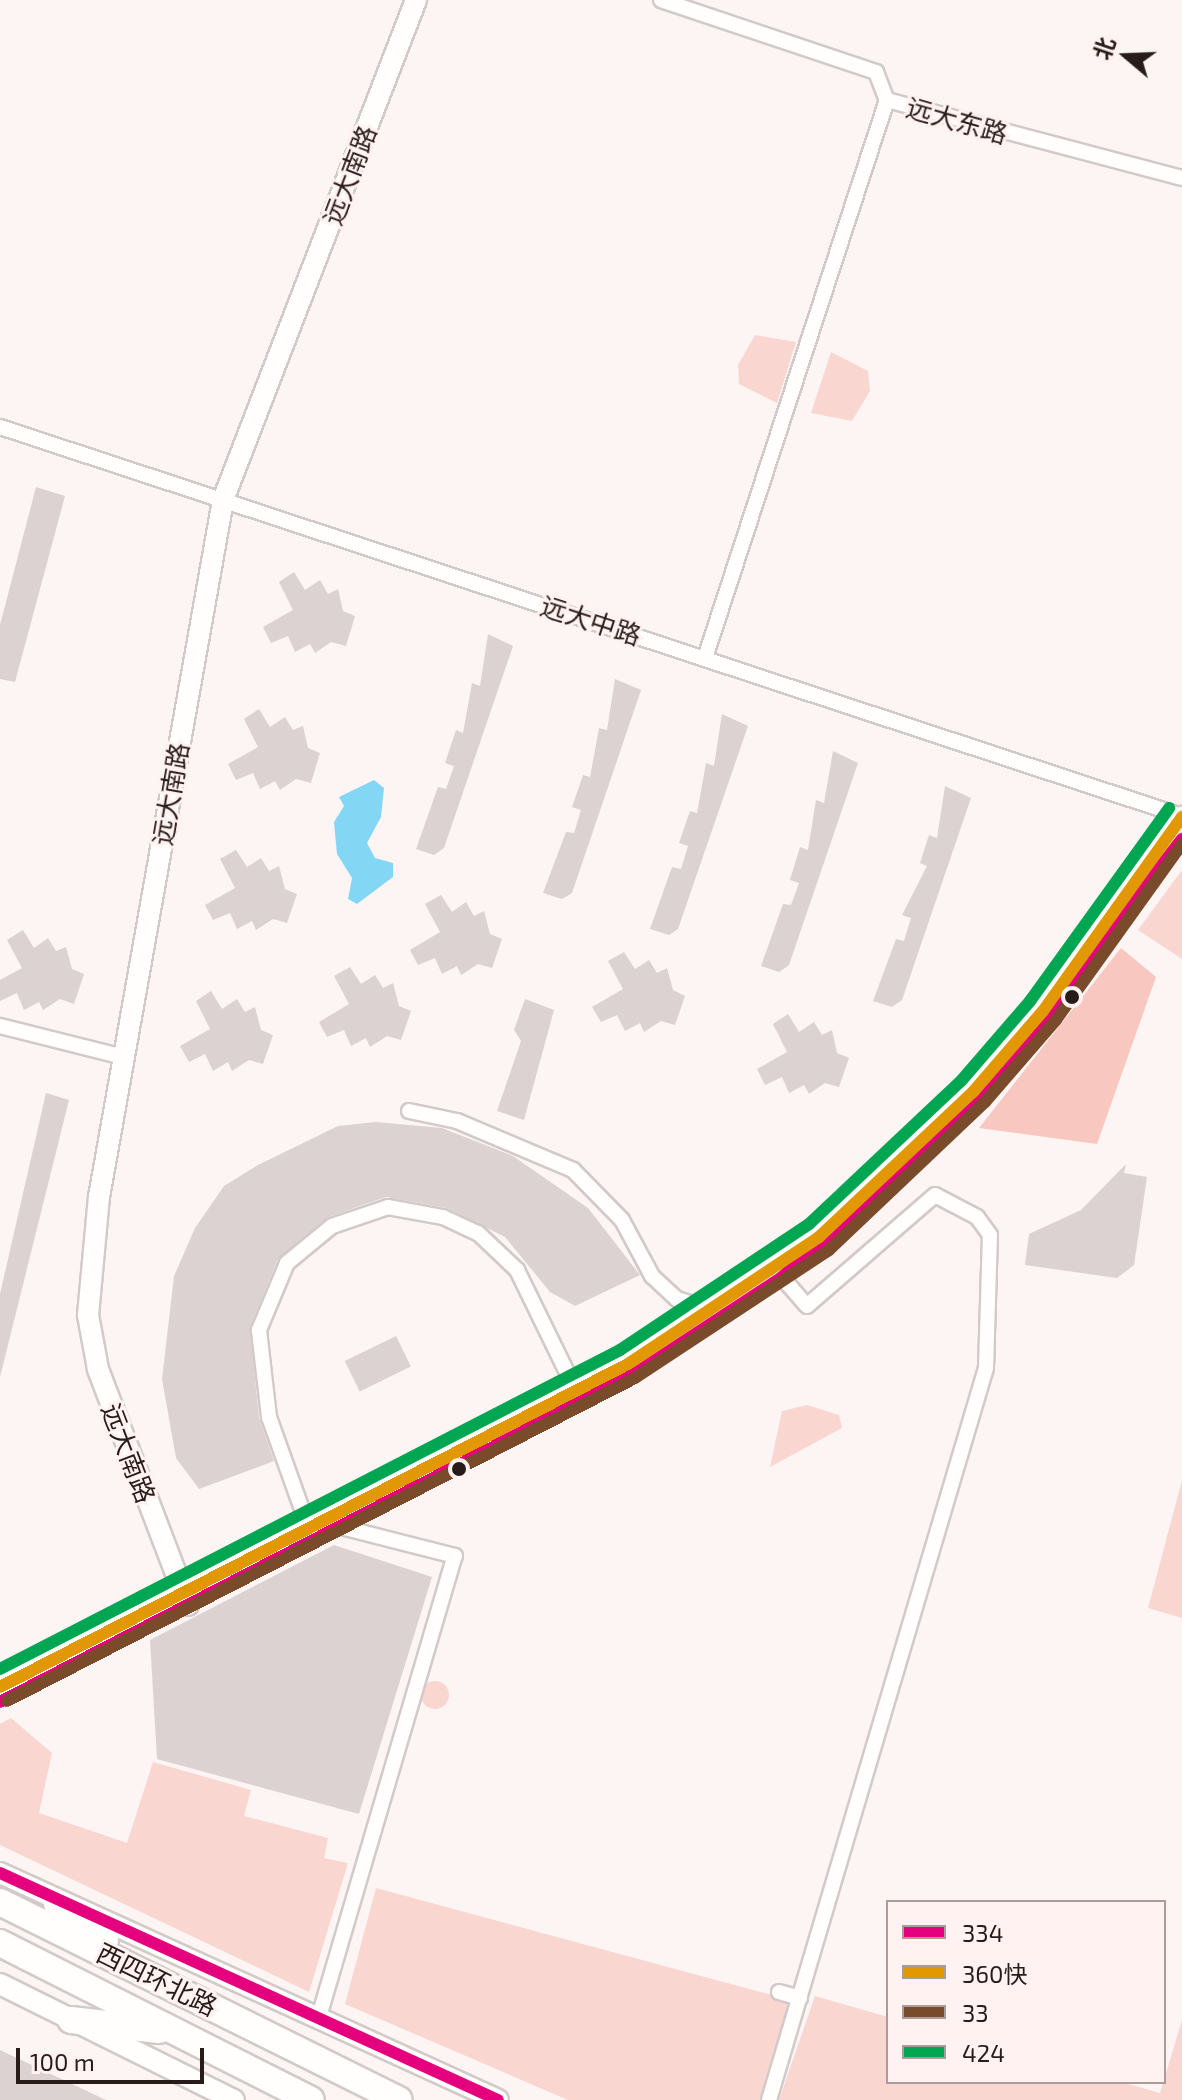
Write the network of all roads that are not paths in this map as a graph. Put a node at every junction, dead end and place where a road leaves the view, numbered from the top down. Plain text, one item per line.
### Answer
1 (416, 0) edge
2 (661, 0) edge
3 (887, 100) junction
4 (1182, 178) edge
5 (0, 427) edge
6 (223, 500) junction
7 (705, 658) junction
8 (1182, 816) edge
9 (1182, 839) edge
10 (0, 1026) edge
11 (123, 1057) junction
12 (409, 1111) dead end
13 (782, 1277) junction
14 (716, 1311) junction
15 (576, 1391) junction
16 (323, 1526) junction
17 (186, 1600) junction
18 (0, 1687) edge
19 (0, 1702) edge
20 (0, 1873) edge
21 (0, 1902) edge
22 (57, 1904) junction
23 (0, 1943) edge
24 (156, 1978) junction
25 (0, 1984) edge
26 (779, 1992) dead end
27 (800, 1998) junction
28 (71, 2020) junction
29 (318, 2020) junction
30 (179, 2032) junction
31 (234, 2100) edge
32 (311, 2100) edge
33 (399, 2100) edge
34 (498, 2100) edge
35 (769, 2100) edge

1 - 6 street, 远大南路
2 - 3 street, 远大东路
3 - 4 street, 远大东路
3 - 7 street
5 - 6 street, 远大中路
6 - 7 street, 远大中路
6 - 11 street, 远大南路
7 - 8 street, 远大中路
8 - 14 street
9 - 13 street
10 - 11 street
11 - 17 street, 远大南路
12 - 14 street
13 - 16 street
13 - 27 street
14 - 15 street
15 - 16 street
15 - 16 street
16 - 17 street
16 - 17 street
16 - 29 street
17 - 18 street
17 - 19 street
20 - 22 street, 西四环北路
21 - 24 highway, 西四环北路
22 - 24 highway
22 - 29 street, 西四环北路
23 - 30 highway, 西四环北路
24 - 33 highway, 西四环北路
25 - 28 street
26 - 27 street
27 - 35 street
28 - 30 highway
28 - 31 street
29 - 34 street, 西四环北路
30 - 32 highway, 西四环北路

